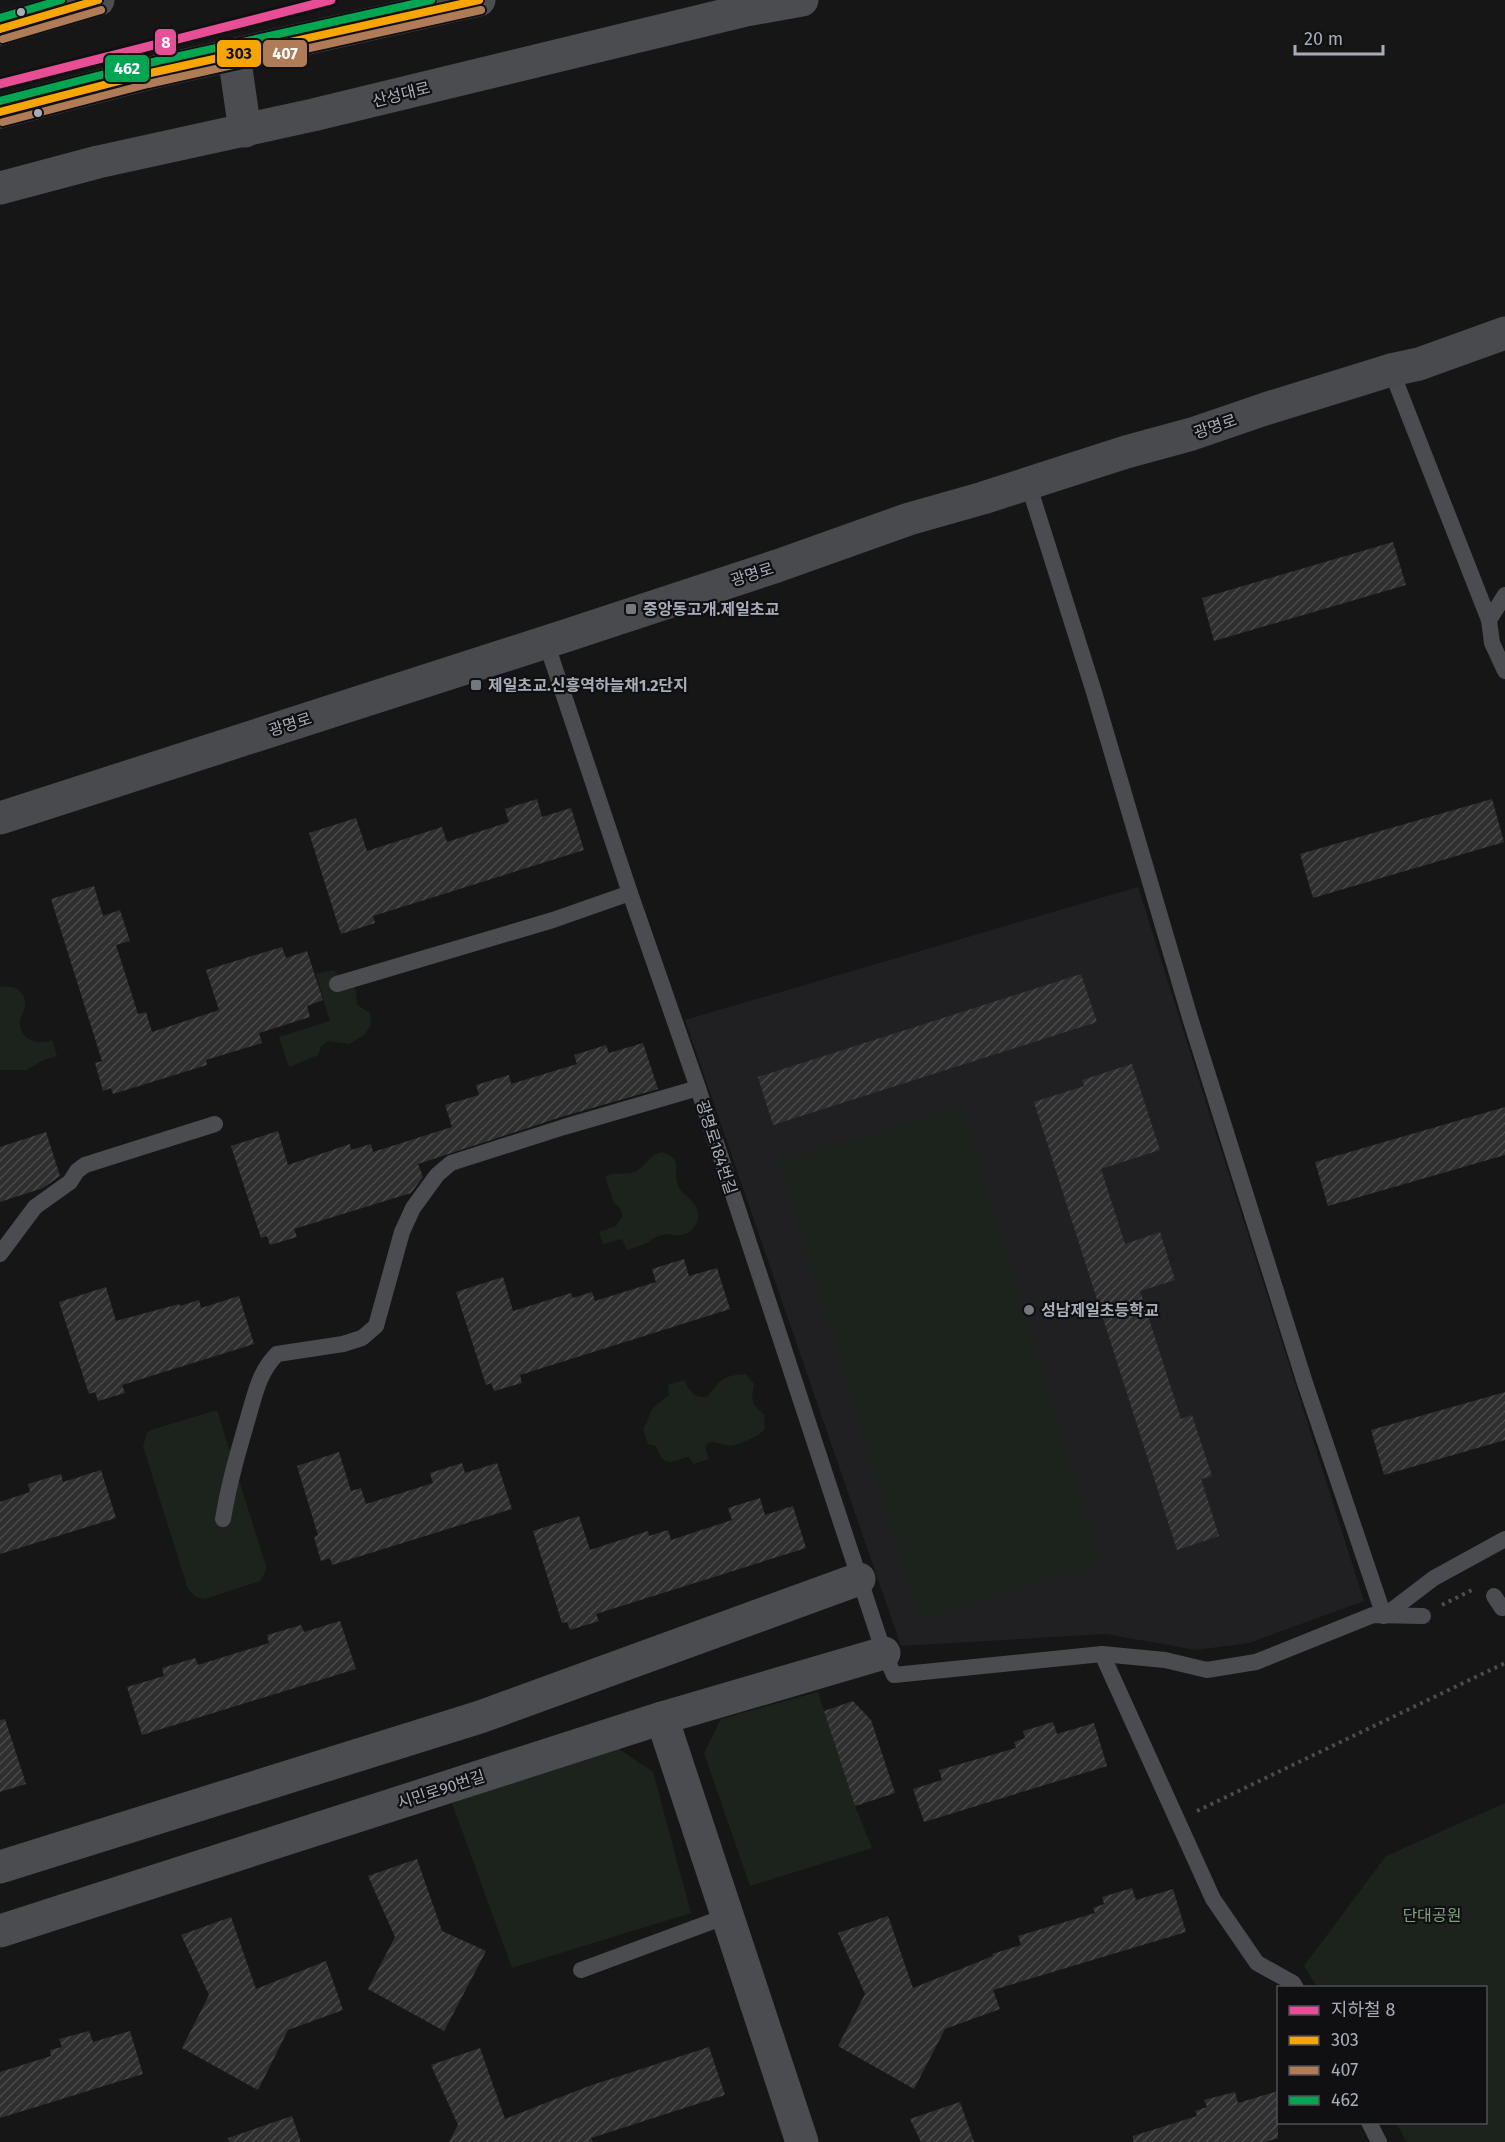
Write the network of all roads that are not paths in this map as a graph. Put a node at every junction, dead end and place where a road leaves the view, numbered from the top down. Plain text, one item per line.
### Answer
1 (99, 0) edge
2 (480, 0) edge
3 (802, 0) edge
4 (0, 29) edge
5 (234, 55) junction
6 (0, 112) edge
7 (245, 131) junction
8 (0, 188) edge
9 (1505, 333) edge
10 (1391, 370) junction
11 (1028, 483) junction
12 (1505, 595) edge
13 (1489, 620) junction
14 (546, 642) junction
15 (1505, 671) edge
16 (0, 818) edge
17 (630, 893) junction
18 (337, 984) dead end
19 (698, 1088) junction
20 (215, 1124) dead end
21 (0, 1254) edge
22 (223, 1519) dead end
23 (1505, 1539) edge
24 (859, 1579) junction
25 (1384, 1616) junction
26 (1423, 1616) dead end
27 (884, 1653) junction
28 (1102, 1654) junction
29 (662, 1718) junction
30 (0, 1867) edge
31 (727, 1916) junction
32 (0, 1931) edge
33 (581, 1970) dead end
34 (1295, 1986) edge
35 (1370, 2124) edge
36 (802, 2142) edge
37 (1379, 2142) edge

1 - 4 main road
2 - 5 main road
3 - 7 street, 산성대로
5 - 6 main road
5 - 7 street
7 - 8 street, 산성대로
9 - 10 main road, 광명로
10 - 11 main road, 광명로
10 - 13 lane
11 - 14 main road, 광명로
11 - 25 lane
12 - 13 lane
13 - 15 lane
14 - 16 main road, 광명로
14 - 17 lane, 광명로184번길
17 - 18 lane
17 - 19 lane, 광명로184번길
19 - 22 lane
19 - 24 lane, 광명로184번길
20 - 21 lane
23 - 25 lane
24 - 27 lane, 광명로184번길
24 - 30 street
25 - 26 lane
25 - 28 lane
27 - 28 lane, 광명로184번길
27 - 29 street, 시민로90번길
28 - 34 lane
29 - 31 street
29 - 32 street, 시민로90번길
31 - 33 lane
31 - 36 street
35 - 37 lane

